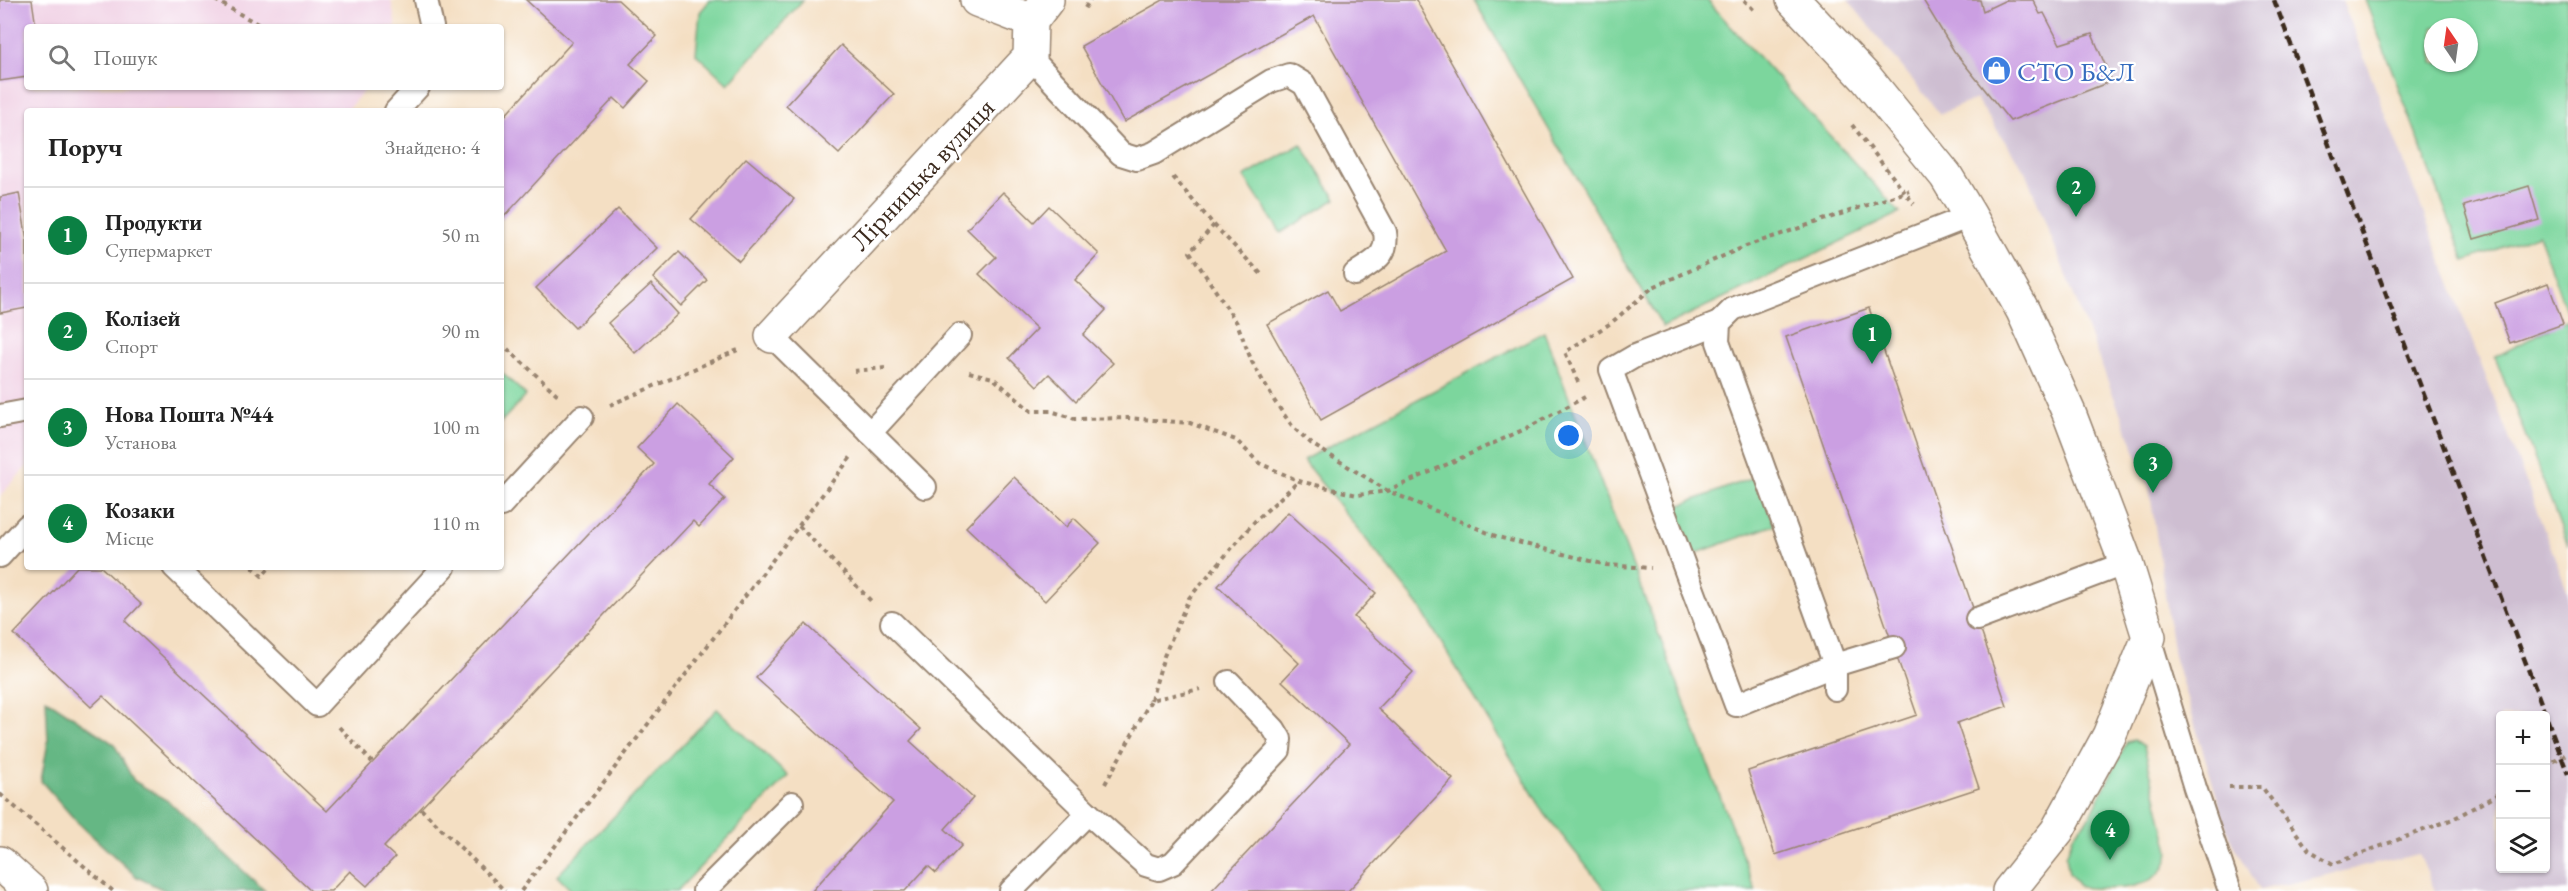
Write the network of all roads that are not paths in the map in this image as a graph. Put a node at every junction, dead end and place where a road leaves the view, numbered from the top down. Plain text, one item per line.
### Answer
1 (426, 0) edge
2 (977, 0) edge
3 (1793, 0) edge
4 (1039, 10) edge
5 (431, 24) edge
6 (1030, 57) junction
7 (415, 90) edge
8 (399, 108) edge
9 (1970, 216) junction
10 (1355, 274) dead end
11 (1719, 323) junction
12 (960, 335) dead end
13 (772, 336) joint
14 (24, 412) edge
15 (0, 416) edge
16 (582, 417) road end
17 (870, 432) junction
18 (925, 487) dead end
19 (504, 502) edge
20 (24, 529) edge
21 (0, 556) edge
22 (2126, 563) junction
23 (177, 570) edge
24 (441, 570) edge
25 (1977, 619) dead end
26 (892, 622) road end
27 (2149, 637) junction
28 (1894, 647) dead end
29 (1835, 665) junction
30 (1228, 682) road end
31 (1835, 689) dead end
32 (792, 803) dead end
33 (1088, 813) junction
34 (0, 863) edge
35 (31, 891) edge
36 (704, 891) edge
37 (1011, 891) edge
38 (2009, 891) edge
39 (2230, 891) edge

1 - 5 lane
2 - 4 street
3 - 9 street
4 - 6 street
6 - 10 lane
6 - 13 street, Лірницька вулиця
7 - 8 lane
9 - 11 lane
9 - 22 street
11 - 29 lane
11 - 29 lane
12 - 17 lane
13 - 17 lane
14 - 15 lane
16 - 19 lane
17 - 18 lane
20 - 21 lane
22 - 25 lane
22 - 27 street
23 - 24 lane
26 - 33 lane
27 - 38 street
27 - 39 lane
28 - 29 lane
29 - 31 lane
30 - 33 lane
32 - 36 lane
33 - 37 lane
34 - 35 street

